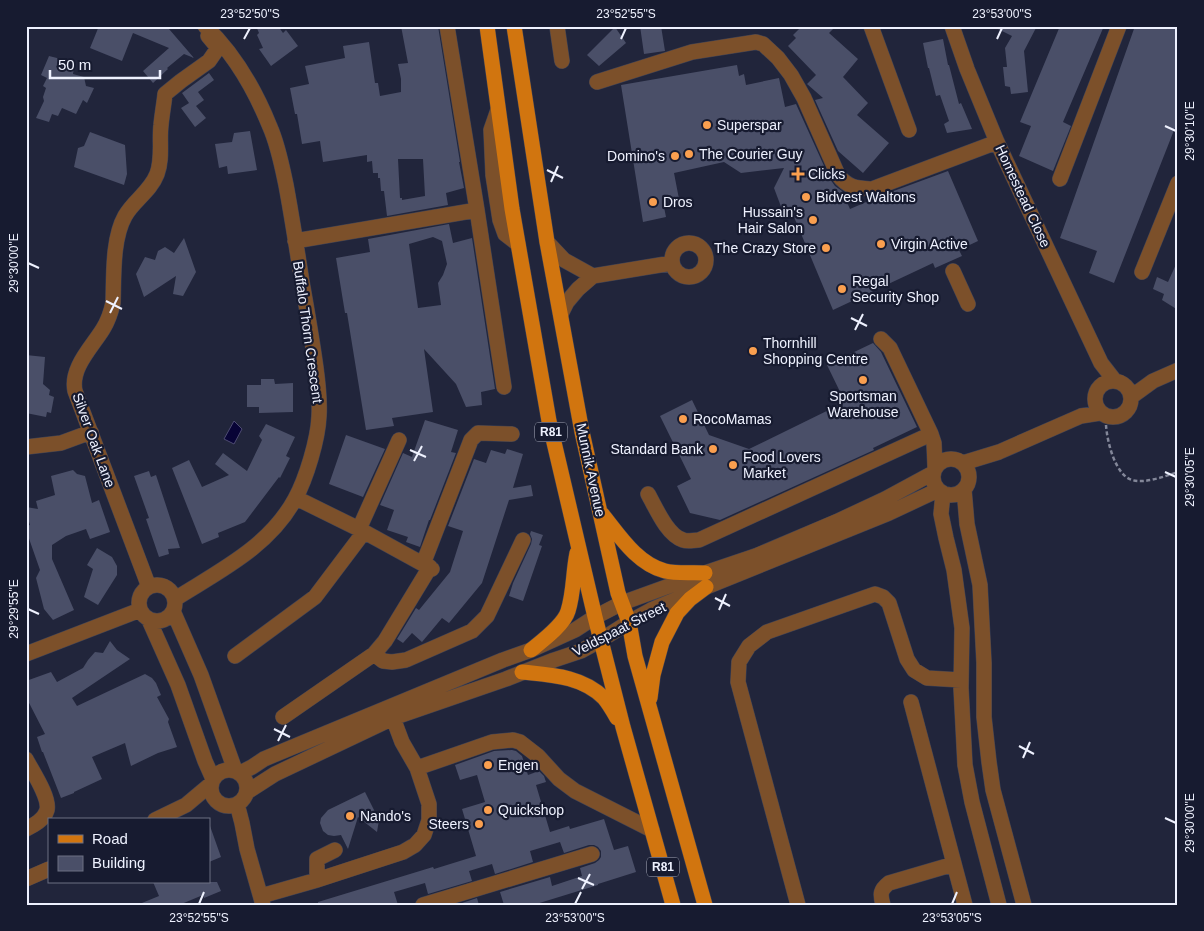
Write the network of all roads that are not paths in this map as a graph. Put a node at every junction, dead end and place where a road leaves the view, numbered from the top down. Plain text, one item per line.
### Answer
1 (200, 26) edge
2 (205, 26) edge
3 (447, 26) edge
4 (487, 26) edge
5 (514, 26) edge
6 (557, 26) edge
7 (871, 26) edge
8 (952, 26) edge
9 (1119, 26) edge
10 (562, 62) dead end
11 (597, 82) dead end
12 (909, 130) dead end
13 (997, 142) junction
14 (1060, 179) dead end
15 (1178, 183) edge
16 (477, 210) junction
17 (295, 241) junction
18 (547, 242) junction
19 (672, 263) dead end
20 (952, 271) dead end
21 (1142, 272) dead end
22 (593, 276) junction
23 (968, 304) dead end
24 (561, 314) junction
25 (881, 339) dead end
26 (1101, 363) junction
27 (1178, 370) edge
28 (504, 387) dead end
29 (1124, 388) junction
30 (1099, 405) junction
31 (91, 432) junction
32 (512, 434) dead end
33 (932, 438) junction
34 (400, 440) dead end
35 (26, 447) edge
36 (999, 452) junction
37 (957, 461) junction
38 (934, 470) junction
39 (967, 484) junction
40 (940, 492) junction
41 (648, 494) dead end
42 (296, 498) junction
43 (600, 513) junction
44 (362, 531) junction
45 (523, 540) dead end
46 (578, 546) junction
47 (429, 567) junction
48 (705, 580) junction
49 (148, 587) junction
50 (622, 603) junction
51 (174, 605) junction
52 (144, 615) junction
53 (595, 618) junction
54 (629, 622) junction
55 (601, 640) junction
56 (531, 650) junction
57 (26, 654) edge
58 (374, 654) junction
59 (235, 656) dead end
60 (522, 672) junction
61 (961, 680) junction
62 (911, 702) dead end
63 (650, 706) junction
64 (283, 717) dead end
65 (393, 718) junction
66 (623, 727) junction
67 (26, 759) edge
68 (417, 768) junction
69 (238, 772) junction
70 (212, 781) junction
71 (247, 792) junction
72 (219, 803) junction
73 (237, 804) junction
74 (186, 806) junction
75 (159, 818) edge
76 (26, 829) edge
77 (652, 830) junction
78 (246, 849) junction
79 (335, 850) dead end
80 (592, 854) dead end
81 (954, 864) junction
82 (48, 869) edge
83 (26, 879) edge
84 (317, 880) junction
85 (262, 900) edge
86 (423, 905) edge
87 (674, 905) edge
88 (705, 905) edge
89 (798, 905) edge
90 (883, 905) edge
91 (965, 905) edge
92 (999, 905) edge
93 (1024, 905) edge

1 - 31 street, Silver Oak Lane
2 - 17 street, Buffalo Thorn Crescent
3 - 16 street
4 - 46 main road, R81
5 - 18 main road, Munnik Avenue / R81
6 - 10 street
7 - 12 street
8 - 13 street, Homestead Close
9 - 14 street
11 - 13 street
13 - 26 street, Homestead Close
15 - 21 street
16 - 17 street
16 - 28 street
17 - 42 street, Buffalo Thorn Crescent
18 - 22 street
18 - 24 main road, Munnik Avenue / R81
19 - 22 street
20 - 23 street
22 - 24 street
24 - 43 main road, Munnik Avenue / R81
25 - 33 street
26 - 29 street, Homestead Close
26 - 30 street
27 - 29 street
29 - 30 street
29 - 30 street
30 - 36 street
31 - 35 street
31 - 49 street, Silver Oak Lane
32 - 47 street
33 - 37 street
33 - 38 street
33 - 41 street
34 - 44 street
36 - 37 street
36 - 39 street
37 - 38 street
37 - 39 street
38 - 40 street
38 - 48 street, Veldspaat Street
39 - 40 street
39 - 93 street
40 - 48 street, Veldspaat Street
40 - 61 street
42 - 44 street
42 - 51 street, Buffalo Thorn Crescent
43 - 48 main road
43 - 50 main road, Munnik Avenue / R81
44 - 47 street
44 - 59 street
45 - 58 street
46 - 53 main road, R81
46 - 56 main road
47 - 58 street
48 - 50 street, Veldspaat Street
48 - 54 street, Veldspaat Street
48 - 63 main road
49 - 51 street
49 - 52 street
50 - 53 street, Veldspaat Street
50 - 54 main road, Munnik Avenue / R81
51 - 52 street
51 - 69 street
52 - 57 street
52 - 70 street
53 - 55 main road, R81
53 - 56 street, Veldspaat Street
54 - 55 street, Veldspaat Street
54 - 63 main road, Munnik Avenue / R81
55 - 60 street, Veldspaat Street
55 - 66 main road, R81
56 - 69 street, Veldspaat Street
58 - 64 street
60 - 65 street, Veldspaat Street
60 - 66 main road
61 - 89 street
61 - 92 street
62 - 81 street
63 - 88 main road, Munnik Avenue / R81
65 - 68 street
65 - 71 street, Veldspaat Street
66 - 77 main road, R81
67 - 76 street
68 - 77 street
68 - 84 street
69 - 70 street
69 - 71 street
70 - 72 street
70 - 74 street
71 - 73 street
72 - 73 street
72 - 74 street
72 - 78 street
73 - 78 street
74 - 75 street
77 - 87 main road, R81
78 - 85 street
79 - 84 street
80 - 86 street
81 - 90 street
81 - 91 street
82 - 83 street
84 - 85 street

